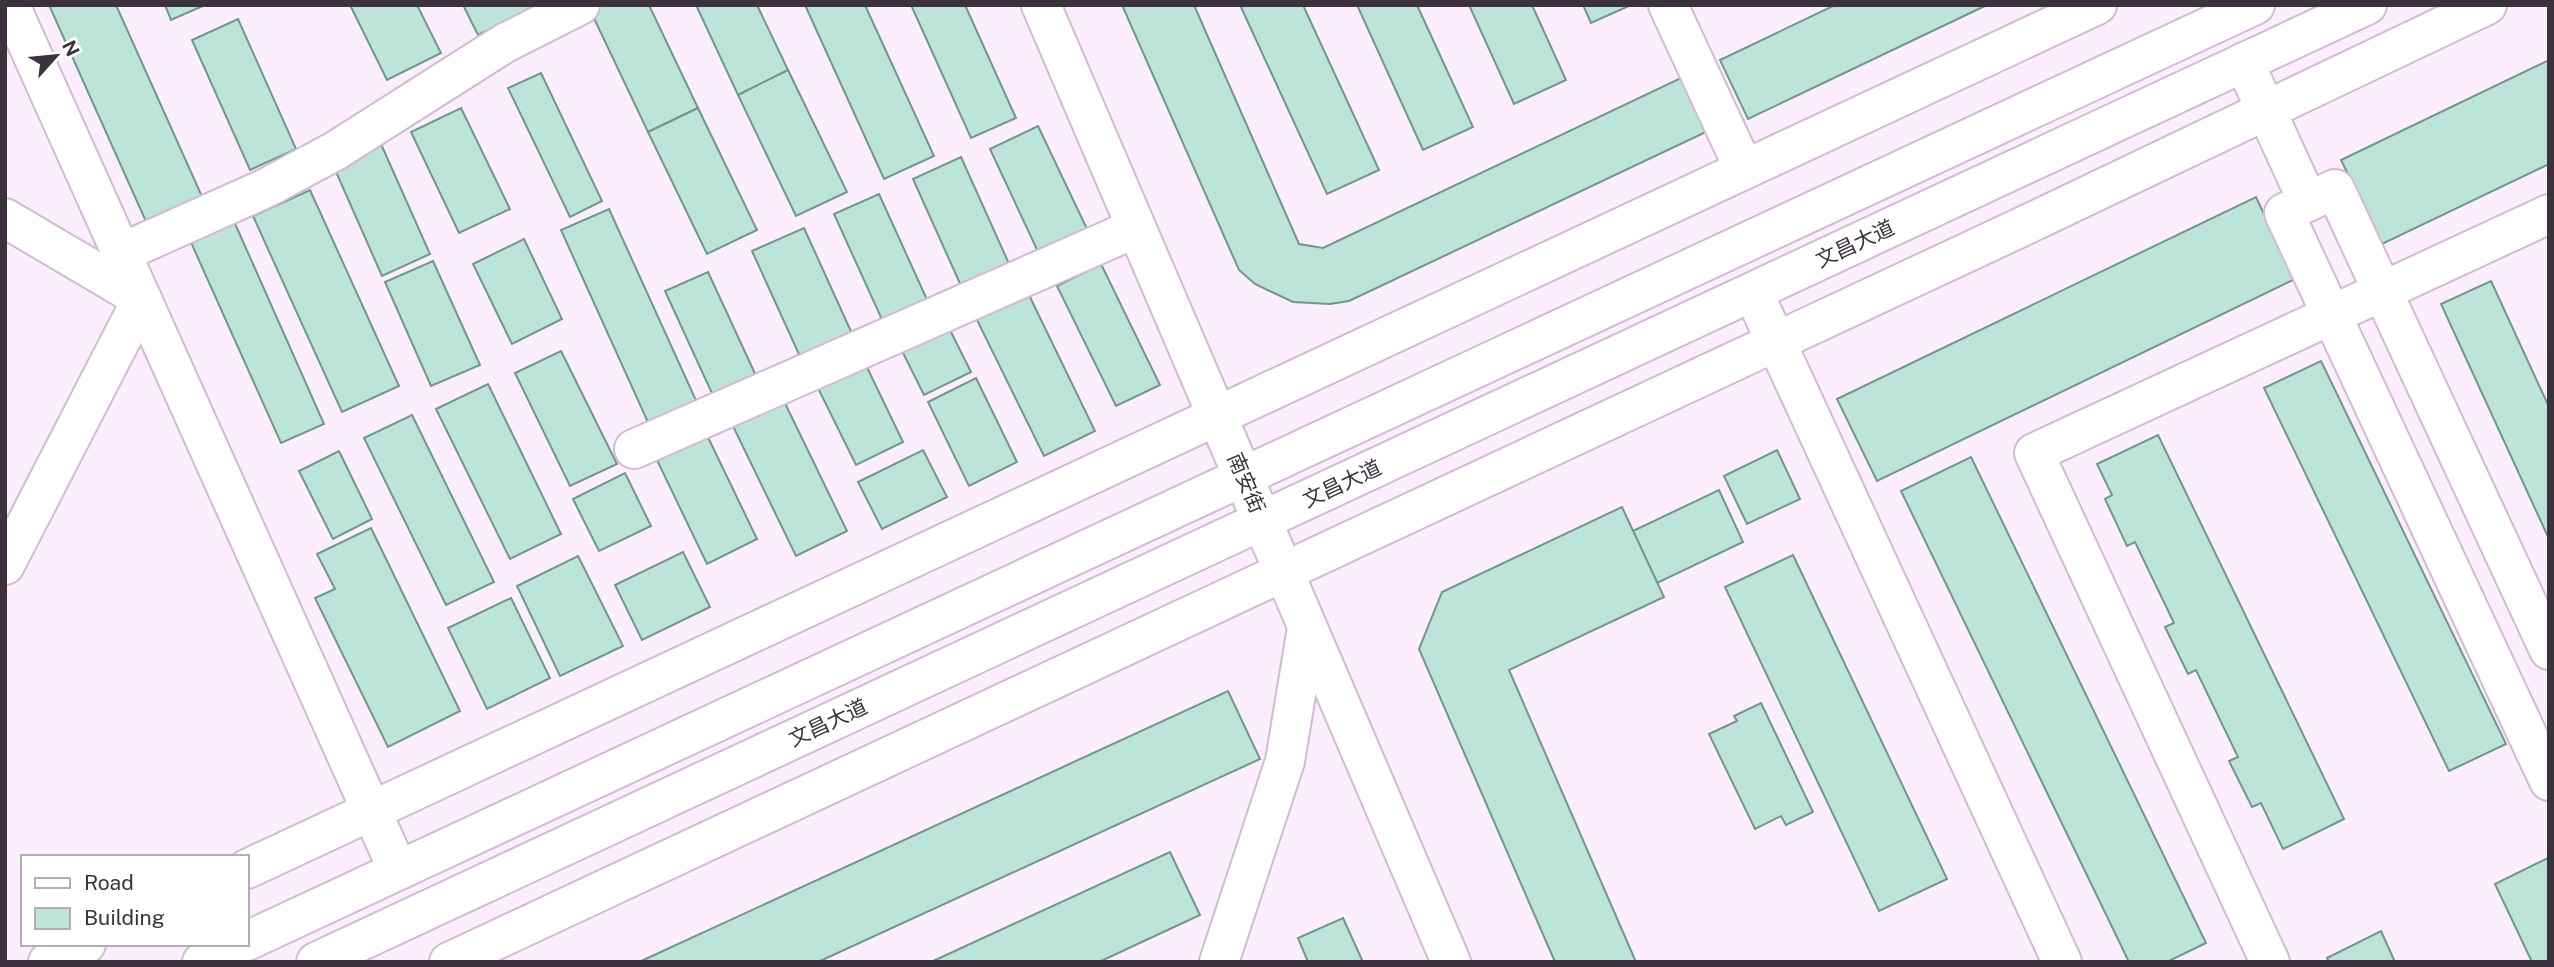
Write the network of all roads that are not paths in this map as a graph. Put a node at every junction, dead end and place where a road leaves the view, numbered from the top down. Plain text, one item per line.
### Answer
1 (10, 5) edge
2 (580, 5) edge
3 (1041, 5) edge
4 (1668, 5) edge
5 (2097, 5) edge
6 (2367, 5) edge
7 (2487, 5) edge
8 (2253, 6) edge
9 (2244, 62) junction
10 (2267, 110) junction
11 (1744, 169) junction
12 (2308, 202) junction
13 (2549, 214) edge
14 (5, 218) edge
15 (1136, 228) junction
16 (121, 253) junction
17 (2382, 291) junction
18 (1753, 292) junction
19 (142, 299) junction
20 (2332, 315) junction
21 (1777, 342) junction
22 (1216, 415) junction
23 (634, 449) dead end
24 (1243, 477) junction
25 (1262, 521) junction
26 (5, 565) edge
27 (1284, 572) junction
28 (1307, 628) junction
29 (2549, 650) edge
30 (2549, 781) edge
31 (371, 810) junction
32 (248, 869) edge
33 (398, 870) junction
34 (248, 941) edge
35 (82, 946) edge
36 (236, 946) edge
37 (48, 962) edge
38 (202, 962) edge
39 (316, 962) edge
40 (449, 962) edge
41 (1219, 962) edge
42 (1451, 962) edge
43 (2062, 962) edge
44 (2270, 962) edge

1 - 16 street
2 - 16 street
3 - 15 street, 南安街
4 - 11 street
5 - 11 street
6 - 9 street, 文昌大道
7 - 10 street
8 - 24 street
9 - 10 street
9 - 18 street, 文昌大道
10 - 12 street
10 - 21 street
11 - 22 street
12 - 17 street
12 - 20 street
13 - 17 street
14 - 19 street
15 - 22 street, 南安街
15 - 23 street
16 - 19 street
17 - 20 street
17 - 29 street
18 - 21 street
18 - 25 street, 文昌大道
19 - 26 street
19 - 31 street
20 - 30 street
20 - 44 street
21 - 27 street
21 - 43 street
22 - 24 street, 南安街
22 - 31 street
24 - 25 street, 南安街
24 - 33 street
25 - 27 street, 南安街
25 - 39 street, 文昌大道
27 - 28 street, 南安街
27 - 40 street
28 - 41 street
28 - 42 street, 南安街
31 - 32 street
31 - 33 street
33 - 34 street
35 - 37 street
36 - 38 street

